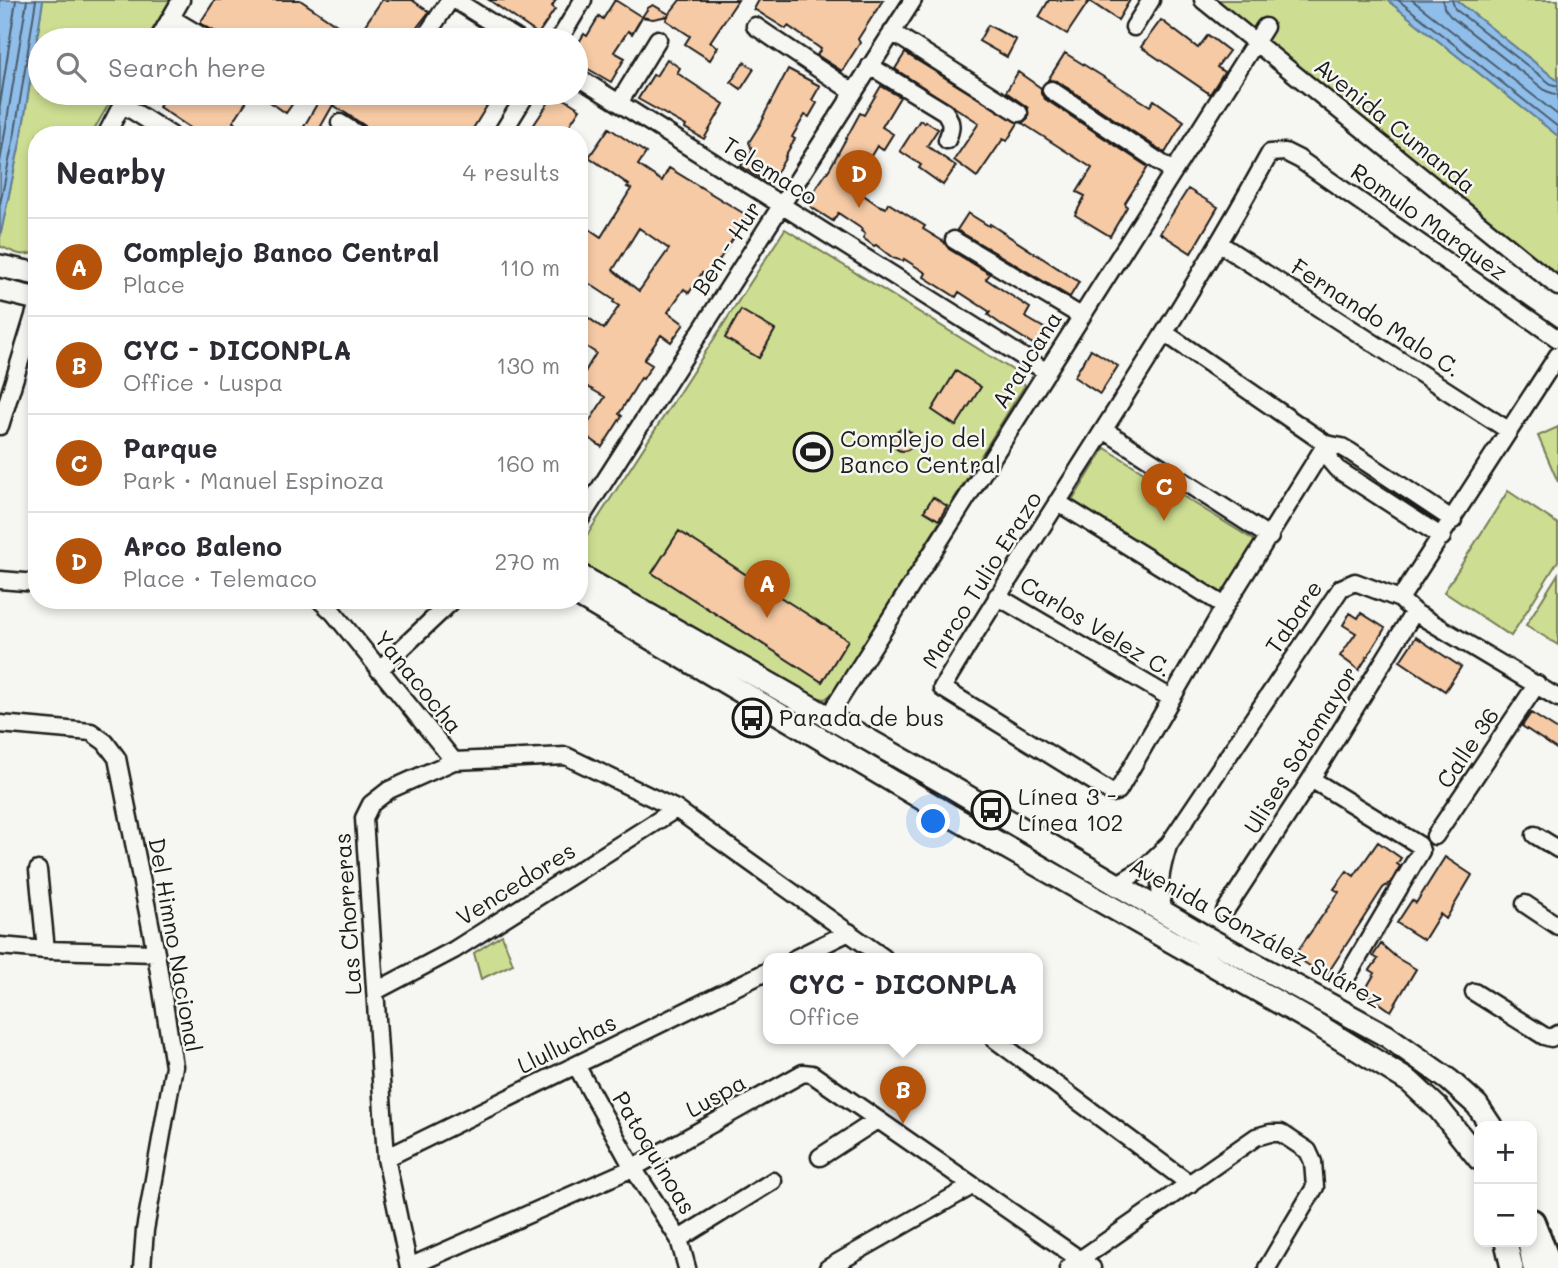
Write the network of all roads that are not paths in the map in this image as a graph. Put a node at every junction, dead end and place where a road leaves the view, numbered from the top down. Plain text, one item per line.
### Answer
1 (181, 0) edge
2 (450, 0) edge
3 (455, 0) edge
4 (583, 0) edge
5 (913, 0) edge
6 (1151, 0) edge
7 (1203, 0) edge
8 (170, 18) junction
9 (755, 26) dead end
10 (1134, 27) dead end
11 (1265, 27) dead end
12 (165, 28) edge
13 (187, 28) edge
14 (431, 28) edge
15 (500, 28) edge
16 (566, 28) edge
17 (892, 32) junction
18 (658, 39) dead end
19 (1256, 42) junction
20 (870, 66) junction
21 (588, 84) edge
22 (1051, 90) dead end
23 (853, 92) junction
24 (619, 103) junction
25 (121, 105) edge
26 (134, 105) edge
27 (520, 105) edge
28 (1019, 113) dead end
29 (340, 122) dead end
30 (111, 126) edge
31 (160, 126) edge
32 (346, 126) edge
33 (507, 126) edge
34 (947, 140) dead end
35 (1270, 153) joint
36 (1174, 171) junction
37 (781, 205) junction
38 (954, 240) dead end
39 (1220, 244) junction
40 (1558, 286) edge
41 (4, 291) edge
42 (28, 297) edge
43 (1081, 316) junction
44 (1165, 333) junction
45 (28, 335) edge
46 (1558, 339) edge
47 (1558, 355) edge
48 (1047, 372) junction
49 (0, 426) edge
50 (1104, 430) junction
51 (1508, 430) junction
52 (1326, 444) junction
53 (1057, 502) junction
54 (588, 507) edge
55 (1453, 520) junction
56 (1270, 537) junction
57 (1442, 537) junction
58 (0, 580) edge
59 (588, 580) edge
60 (28, 582) edge
61 (998, 596) junction
62 (1399, 599) junction
63 (588, 601) edge
64 (1225, 606) junction
65 (330, 609) edge
66 (443, 609) edge
67 (1414, 612) junction
68 (379, 670) junction
69 (1537, 684) junction
70 (1171, 698) junction
71 (1558, 698) edge
72 (828, 717) junction
73 (0, 724) edge
74 (454, 761) junction
75 (1311, 779) junction
76 (676, 809) junction
77 (1535, 835) dead end
78 (1435, 836) dead end
79 (1169, 844) junction
80 (1558, 849) edge
81 (38, 870) dead end
82 (1116, 885) junction
83 (1525, 904) dead end
84 (1225, 911) dead end
85 (1164, 912) junction
86 (1558, 926) edge
87 (849, 932) junction
88 (0, 946) edge
89 (46, 950) junction
90 (156, 953) junction
91 (806, 953) edge
92 (877, 953) edge
93 (763, 973) edge
94 (1345, 980) dead end
95 (376, 991) junction
96 (1474, 992) dead end
97 (1558, 1034) edge
98 (1001, 1044) edge
99 (576, 1065) junction
100 (877, 1120) junction
101 (1488, 1121) edge
102 (1474, 1153) edge
103 (820, 1157) dead end
104 (386, 1158) junction
105 (633, 1168) junction
106 (772, 1181) dead end
107 (1189, 1184) junction
108 (972, 1186) junction
109 (1537, 1235) edge
110 (679, 1239) junction
111 (1507, 1247) edge
112 (1530, 1247) edge
113 (1080, 1266) edge
114 (142, 1268) edge
115 (409, 1268) edge
116 (687, 1268) edge
117 (828, 1268) edge
118 (1267, 1268) edge
119 (1512, 1268) edge
120 (1534, 1268) edge
121 (1550, 1268) edge

1 - 8 street
2 - 14 street
3 - 15 street
4 - 16 street
5 - 17 street, Ben - Hur
6 - 10 street
7 - 19 street, Avenida Cumanda
8 - 12 street
8 - 13 street
9 - 23 street
11 - 19 street, Araucana
17 - 20 street, Ben - Hur
17 - 28 street
18 - 24 street
19 - 36 street, Araucana
19 - 40 street, Avenida Cumanda
20 - 23 street, Ben - Hur
20 - 34 street
21 - 24 street, Telemaco
22 - 36 street
23 - 37 street, Ben - Hur
24 - 37 street, Telemaco
25 - 30 street
26 - 31 street
27 - 33 street
29 - 32 street
35 - 39 street, Marco Tulio Erazo
35 - 46 street, Romulo Marquez
36 - 43 street, Araucana
37 - 48 street, Telemaco
37 - 54 street, Ben - Hur
38 - 43 street
39 - 44 street, Marco Tulio Erazo
39 - 51 street, Fernando Malo C.
41 - 42 main road
43 - 48 street, Araucana
44 - 50 street, Marco Tulio Erazo
44 - 52 street
45 - 49 street
47 - 51 street
48 - 72 street, Araucana
50 - 53 street, Marco Tulio Erazo
50 - 56 street
51 - 55 street
52 - 55 street
52 - 56 street, Marco Tulio Erazo
52 - 57 street
53 - 61 street, Marco Tulio Erazo
53 - 64 street
55 - 57 street
56 - 64 street, Marco Tulio Erazo
57 - 62 street
58 - 60 street
59 - 72 main road, Avenida González Suárez
61 - 70 street, Carlos Velez C.
61 - 70 street, Marco Tulio Erazo
62 - 67 street, Tabare
62 - 79 street, Tabare
63 - 102 main road, Avenida González Suárez
64 - 70 street, Marco Tulio Erazo
65 - 68 street, Yanacocha
66 - 68 street
67 - 69 street, Tabare
67 - 75 street, Ulises Sotomayor
68 - 74 street, Yanacocha
69 - 71 street, Tabare
69 - 78 street, Calle 36
72 - 82 main road, Avenida González Suárez
73 - 90 street, Del Himno Nacional
74 - 76 street, Las Chorreras
74 - 95 street, Las Chorreras
75 - 84 street, Ulises Sotomayor
75 - 94 street
76 - 87 street, Las Chorreras
76 - 95 street, Vencedores
77 - 80 street
79 - 82 street, Tabare
79 - 85 street, Tabare
81 - 89 street
82 - 85 main road, Avenida González Suárez
83 - 86 street
85 - 101 main road, Avenida González Suárez
87 - 91 street
87 - 92 street, Las Chorreras
88 - 89 street
89 - 90 street
90 - 114 street, Del Himno Nacional
93 - 99 street, Llulluchas
95 - 104 street, Las Chorreras
96 - 97 street
98 - 107 street
99 - 104 street, Llulluchas
99 - 105 street, Patoquinoas
100 - 103 street
100 - 105 street, Luspa
100 - 108 street, Luspa
104 - 115 street, Las Chorreras
105 - 110 street, Patoquinoas
105 - 115 street, Luspa
106 - 110 street
107 - 113 street
107 - 118 street
108 - 113 street, Luspa
108 - 117 street
109 - 121 main road
110 - 116 street, Patoquinoas
111 - 119 main road
112 - 120 main road

